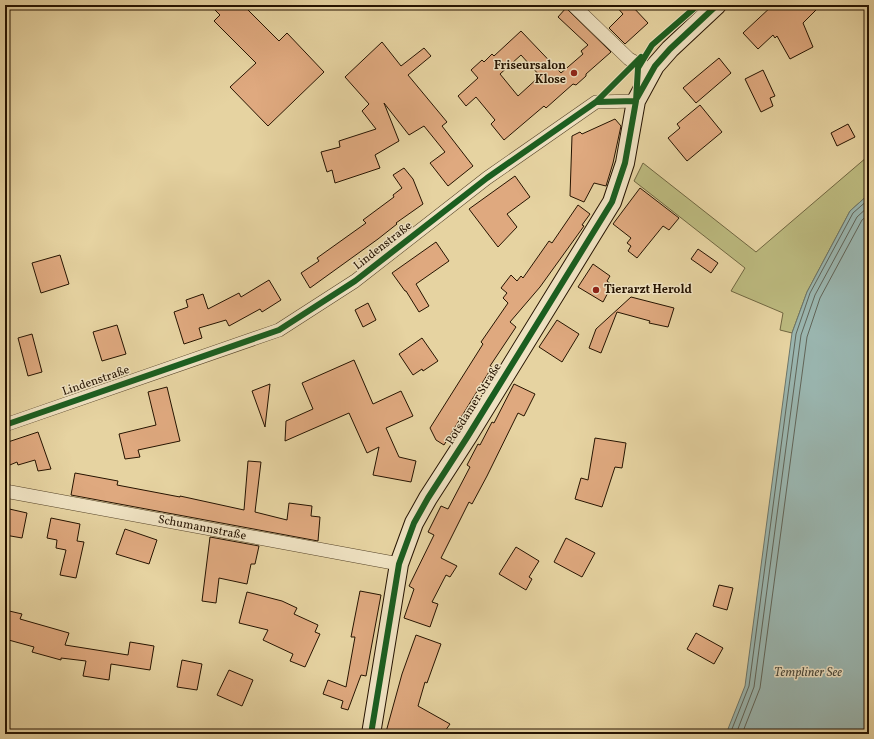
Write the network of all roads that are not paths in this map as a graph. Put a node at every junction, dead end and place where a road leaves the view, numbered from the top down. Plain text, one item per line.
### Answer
1 (573, 5) edge
2 (717, 5) edge
3 (652, 71) junction
4 (636, 101) junction
5 (5, 425) edge
6 (5, 491) edge
7 (399, 564) junction
8 (371, 734) edge

1 - 3 street
2 - 3 street
3 - 4 street
4 - 5 street, Lindenstraße
4 - 7 street, Potsdamer Straße
6 - 7 street, Schumannstraße
7 - 8 street, Potsdamer Straße

